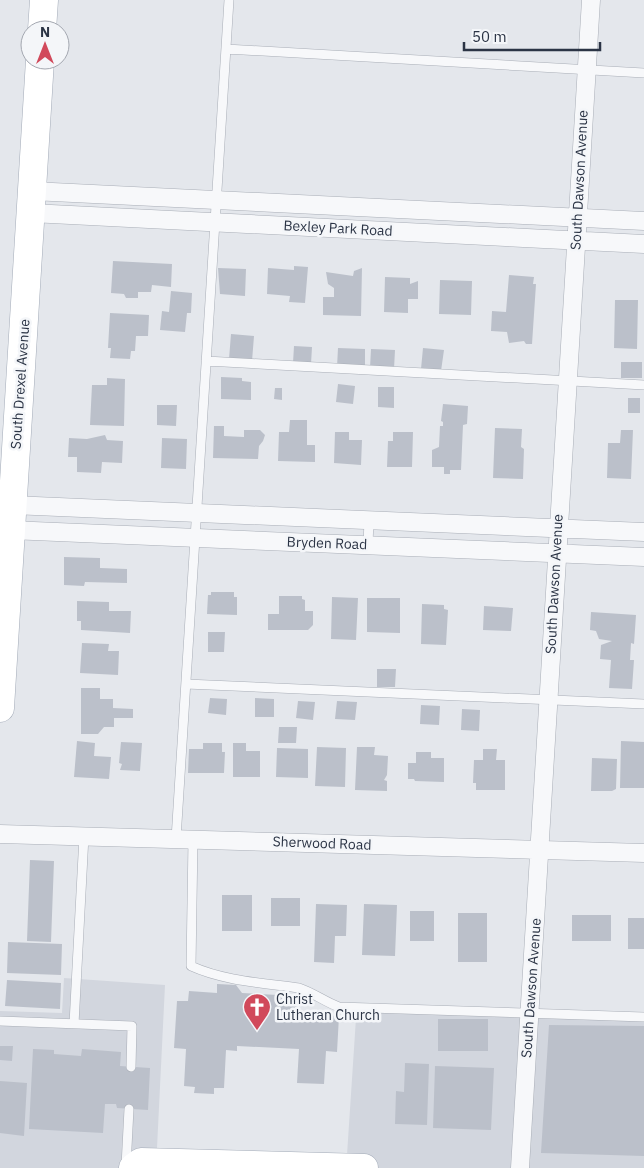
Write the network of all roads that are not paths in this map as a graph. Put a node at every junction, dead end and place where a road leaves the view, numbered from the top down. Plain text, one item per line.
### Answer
1 (44, 0) edge
2 (229, 0) edge
3 (591, 0) edge
4 (43, 20) edge
5 (226, 49) junction
6 (39, 70) edge
7 (585, 70) junction
8 (644, 73) edge
9 (216, 200) junction
10 (32, 202) junction
11 (576, 217) junction
12 (388, 219) junction
13 (644, 221) edge
14 (215, 222) junction
15 (575, 240) junction
16 (644, 244) edge
17 (206, 361) junction
18 (567, 380) junction
19 (644, 385) edge
20 (197, 513) junction
21 (11, 518) junction
22 (369, 520) junction
23 (558, 528) junction
24 (644, 532) edge
25 (195, 538) junction
26 (368, 545) junction
27 (556, 553) junction
28 (644, 556) edge
29 (2, 622) edge
30 (186, 684) junction
31 (548, 700) junction
32 (644, 704) edge
33 (0, 708) edge
34 (0, 834) edge
35 (84, 836) junction
36 (185, 839) junction
37 (539, 850) junction
38 (644, 853) edge
39 (529, 1013) junction
40 (644, 1017) edge
41 (0, 1021) edge
42 (74, 1024) junction
43 (131, 1067) dead end
44 (129, 1109) dead end
45 (126, 1168) edge
46 (133, 1168) edge
47 (364, 1168) edge
48 (520, 1168) edge

1 - 4 main road
2 - 5 lane
3 - 7 street, South Dawson Avenue
5 - 7 lane
5 - 9 lane
6 - 10 main road, South Drexel Avenue
7 - 8 lane
7 - 11 street, South Dawson Avenue
9 - 10 street, Bexley Park Road
9 - 12 street, Bexley Park Road
9 - 14 lane
10 - 14 street, Bexley Park Road
10 - 21 main road, South Drexel Avenue
11 - 12 street, Bexley Park Road
11 - 13 street, Bexley Park Road
11 - 15 street, South Dawson Avenue
12 - 14 street, Bexley Park Road
12 - 15 street, Bexley Park Road
14 - 17 lane
15 - 16 street, Bexley Park Road
15 - 18 street, South Dawson Avenue
17 - 18 lane
17 - 20 lane
18 - 19 lane
18 - 23 street, South Dawson Avenue
20 - 21 street, Bryden Road
20 - 22 street, Bryden Road
20 - 25 lane
21 - 25 street, Bryden Road
21 - 29 main road, South Drexel Avenue
22 - 23 street, Bryden Road
22 - 26 lane
23 - 24 street, Bryden Road
23 - 27 street, South Dawson Avenue
25 - 26 street, Bryden Road
25 - 30 lane
26 - 27 street, Bryden Road
27 - 28 street, Bryden Road
27 - 31 street, South Dawson Avenue
29 - 33 main road, South Drexel Avenue
30 - 31 lane
30 - 36 lane
31 - 32 lane
31 - 37 street, South Dawson Avenue
34 - 35 street, Sherwood Road
35 - 36 street, Sherwood Road
35 - 42 lane
36 - 37 street, Sherwood Road
36 - 39 lane
37 - 38 street, Sherwood Road
37 - 39 street, South Dawson Avenue
39 - 40 lane
39 - 48 street, South Dawson Avenue
41 - 42 lane
42 - 43 lane
44 - 45 lane
46 - 47 main road

